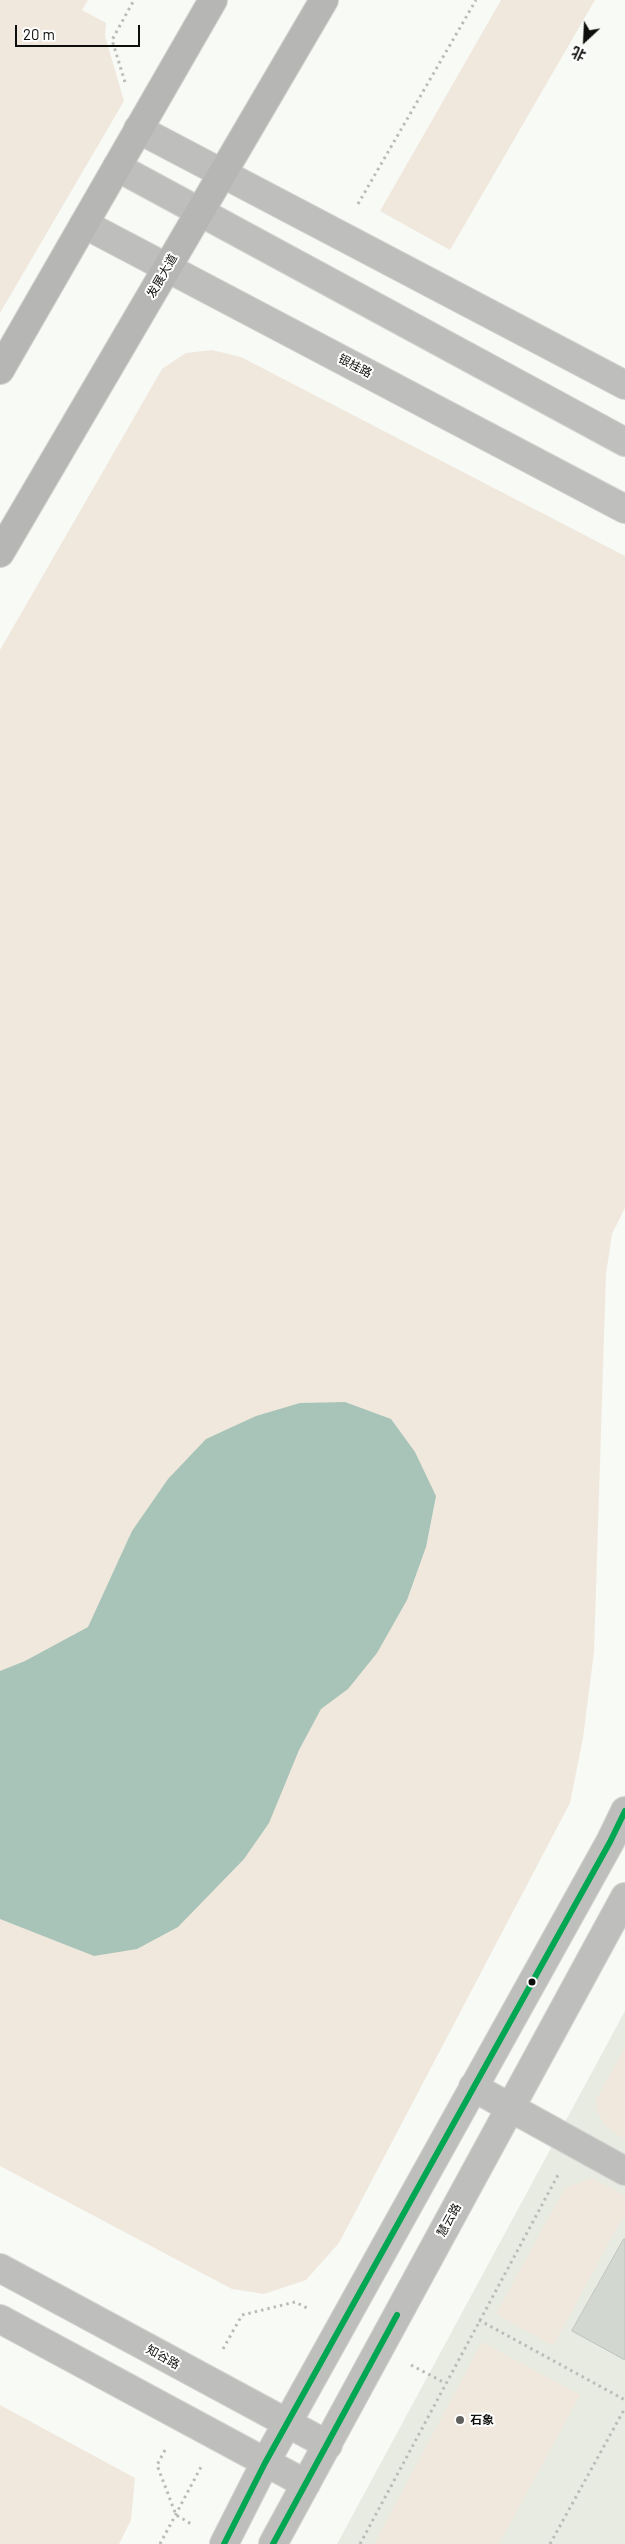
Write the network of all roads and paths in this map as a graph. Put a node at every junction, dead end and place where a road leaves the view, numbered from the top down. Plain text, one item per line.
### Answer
1 (134, 0) edge
2 (213, 0) edge
3 (324, 0) edge
4 (476, 0) edge
5 (138, 129) junction
6 (117, 167) junction
7 (222, 174) junction
8 (199, 212) junction
9 (84, 224) junction
10 (340, 236) junction
11 (167, 268) junction
12 (0, 370) edge
13 (625, 386) edge
14 (625, 442) edge
15 (625, 509) edge
16 (0, 553) edge
17 (625, 1811) edge
18 (625, 1897) edge
19 (473, 2086) junction
20 (510, 2107) junction
21 (576, 2143) junction
22 (625, 2171) edge
23 (0, 2268) edge
24 (0, 2319) edge
25 (480, 2320) junction
26 (625, 2400) edge
27 (625, 2408) edge
28 (286, 2424) junction
29 (217, 2438) junction
30 (328, 2445) junction
31 (265, 2463) junction
32 (306, 2484) junction
33 (160, 2544) edge
34 (224, 2544) edge
35 (273, 2544) edge
36 (360, 2544) edge
37 (550, 2544) edge

1 - 5 path
2 - 5 main road
3 - 7 main road, 发展大道
4 - 10 path
5 - 6 main road
5 - 7 street
6 - 8 street
6 - 9 main road
7 - 8 main road, 发展大道
7 - 10 street
8 - 11 main road, 发展大道
8 - 14 street
9 - 11 street, 银桂路
9 - 12 main road
10 - 13 street
11 - 15 street, 银桂路
11 - 16 main road, 发展大道
17 - 19 street
18 - 20 street, 慧云路
19 - 20 street
19 - 28 street
20 - 21 street
20 - 30 street, 慧云路
21 - 22 street
21 - 25 path
23 - 28 street, 知谷路
24 - 29 street
25 - 26 path
25 - 36 path
27 - 37 path
28 - 30 street, 知谷路
28 - 31 street
29 - 31 street
29 - 33 path
30 - 32 street, 慧云路
31 - 32 street
31 - 34 street
32 - 35 street, 慧云路

